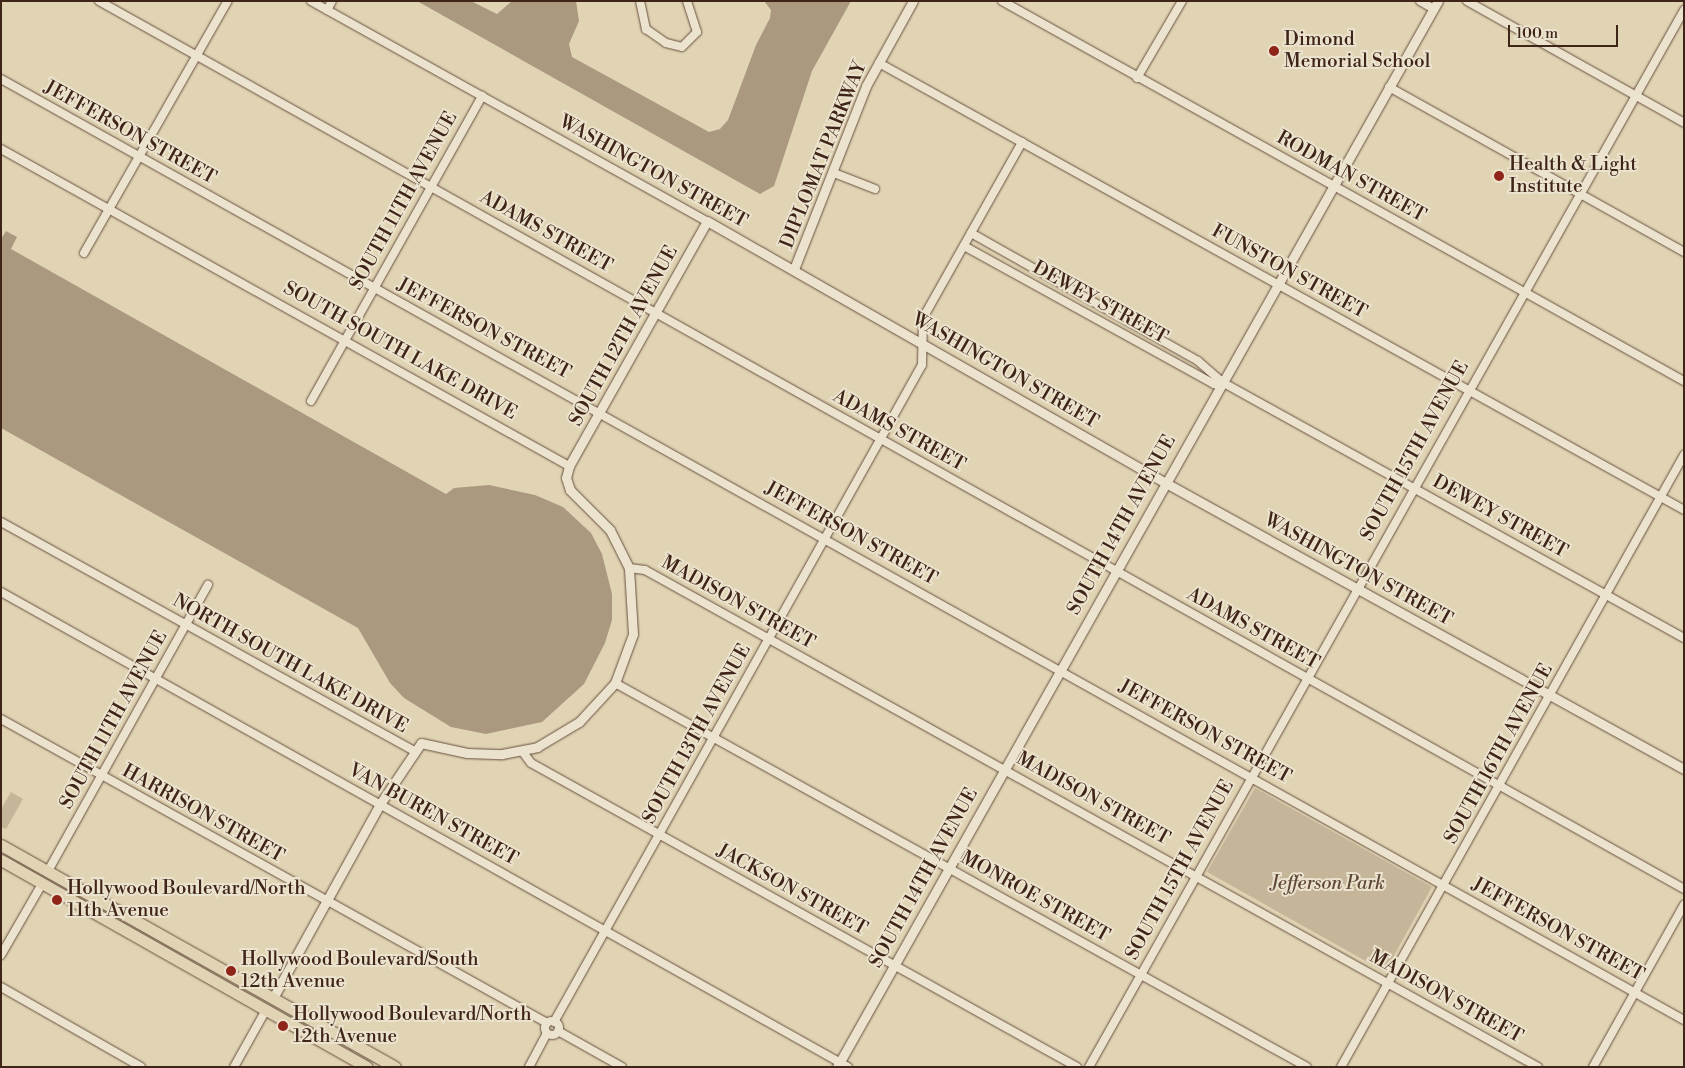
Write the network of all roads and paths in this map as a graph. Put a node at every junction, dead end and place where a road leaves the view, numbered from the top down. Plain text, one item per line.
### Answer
1 (99, 1) edge
2 (228, 1) edge
3 (332, 1) edge
4 (640, 1) edge
5 (687, 1) edge
6 (913, 1) edge
7 (1002, 1) edge
8 (1182, 1) edge
9 (1420, 1) edge
10 (1467, 1) edge
11 (317, 3) edge
12 (1436, 5) edge
13 (327, 10) junction
14 (1684, 10) edge
15 (197, 56) junction
16 (879, 62) junction
17 (1137, 78) junction
18 (1, 79) edge
19 (1389, 87) junction
20 (1635, 95) junction
21 (482, 96) junction
22 (1684, 122) edge
23 (1022, 142) junction
24 (1, 149) edge
25 (139, 156) junction
26 (834, 173) junction
27 (432, 186) junction
28 (1332, 186) junction
29 (875, 189) dead end
30 (1578, 193) junction
31 (108, 210) junction
32 (707, 221) junction
33 (971, 233) junction
34 (964, 246) junction
35 (1684, 252) edge
36 (84, 253) dead end
37 (794, 269) junction
38 (1277, 284) junction
39 (374, 288) junction
40 (1523, 291) junction
41 (656, 312) junction
42 (346, 338) junction
43 (922, 341) junction
44 (1222, 382) junction
45 (1684, 382) edge
46 (1467, 390) junction
47 (311, 401) dead end
48 (601, 411) junction
49 (880, 440) junction
50 (1684, 455) edge
51 (569, 466) junction
52 (1164, 482) junction
53 (1413, 488) junction
54 (1661, 497) junction
55 (1684, 510) edge
56 (1, 522) edge
57 (826, 539) junction
58 (629, 568) junction
59 (1114, 570) junction
60 (208, 585) dead end
61 (1357, 588) junction
62 (1, 592) edge
63 (1606, 595) junction
64 (186, 625) junction
65 (1684, 638) edge
66 (770, 639) junction
67 (1059, 669) junction
68 (1306, 677) junction
69 (156, 679) junction
70 (615, 683) junction
71 (1551, 696) junction
72 (1, 719) edge
73 (714, 738) junction
74 (413, 750) junction
75 (522, 751) junction
76 (1004, 768) junction
77 (1684, 769) edge
78 (102, 776) junction
79 (1251, 776) junction
80 (1500, 787) junction
81 (380, 804) junction
82 (659, 834) junction
83 (1, 845) edge
84 (1, 860) edge
85 (948, 866) junction
86 (16, 868) junction
87 (48, 871) junction
88 (1195, 875) junction
89 (42, 884) junction
90 (1444, 885) junction
91 (1684, 889) edge
92 (87, 893) junction
93 (326, 901) junction
94 (1684, 905) edge
95 (606, 930) junction
96 (1, 955) edge
97 (894, 965) junction
98 (1141, 975) junction
99 (1388, 982) junction
100 (1, 987) edge
101 (1635, 992) junction
102 (273, 998) junction
103 (266, 1010) junction
104 (1684, 1020) edge
105 (551, 1023) junction
106 (558, 1030) junction
107 (547, 1033) junction
108 (842, 1065) edge
109 (142, 1067) edge
110 (234, 1067) edge
111 (367, 1067) edge
112 (395, 1067) edge
113 (529, 1067) edge
114 (622, 1067) edge
115 (1077, 1067) edge
116 (1089, 1067) edge
117 (1307, 1067) edge
118 (1341, 1067) edge
119 (1538, 1067) edge
120 (1593, 1067) edge

1 - 15 street, ADAMS STREET
2 - 15 street
3 - 13 street
4 - 5 street
6 - 16 street, DIPLOMAT PARKWAY
7 - 17 street, RODMAN STREET
8 - 17 street
9 - 12 street
10 - 20 street
11 - 13 street, WASHINGTON STREET
12 - 19 street, SOUTH 14TH AVENUE
13 - 21 street, WASHINGTON STREET
14 - 20 street, SOUTH 15TH AVENUE
15 - 25 street
15 - 27 street, ADAMS STREET
16 - 23 street, FUNSTON STREET
16 - 26 street, DIPLOMAT PARKWAY
17 - 28 street, RODMAN STREET
18 - 25 street, JEFFERSON STREET
19 - 28 street, SOUTH 14TH AVENUE
19 - 30 street
20 - 22 street
20 - 30 street, SOUTH 15TH AVENUE
21 - 27 street, SOUTH 11TH AVENUE
21 - 32 street, WASHINGTON STREET
23 - 33 street, SOUTH 13TH AVENUE
23 - 38 street, FUNSTON STREET
24 - 31 street, SOUTH SOUTH LAKE DRIVE
25 - 31 street
25 - 39 street, JEFFERSON STREET
26 - 29 street
26 - 37 street, DIPLOMAT PARKWAY
27 - 39 street, SOUTH 11TH AVENUE
27 - 41 street, ADAMS STREET
28 - 38 street, SOUTH 14TH AVENUE
28 - 40 street, RODMAN STREET
30 - 35 street
30 - 40 street, SOUTH 15TH AVENUE
31 - 36 street
31 - 42 street, SOUTH SOUTH LAKE DRIVE
32 - 37 street, WASHINGTON STREET
32 - 41 street, SOUTH 12TH AVENUE
33 - 34 street, SOUTH 13TH AVENUE
33 - 44 street, DEWEY STREET
34 - 43 street, SOUTH 13TH AVENUE
34 - 44 street, DEWEY STREET
37 - 43 street, WASHINGTON STREET
38 - 44 street, SOUTH 14TH AVENUE
38 - 46 street, FUNSTON STREET
39 - 42 street, SOUTH 11TH AVENUE
39 - 48 street, JEFFERSON STREET
40 - 45 street, RODMAN STREET
40 - 46 street, SOUTH 15TH AVENUE
41 - 48 street, SOUTH 12TH AVENUE
41 - 49 street, ADAMS STREET
42 - 47 street, SOUTH 11TH AVENUE
42 - 51 street, SOUTH SOUTH LAKE DRIVE
43 - 49 street, SOUTH 13TH AVENUE
43 - 52 street, WASHINGTON STREET
44 - 52 street, SOUTH 14TH AVENUE
44 - 53 street, DEWEY STREET
46 - 53 street, SOUTH 15TH AVENUE
46 - 54 street, FUNSTON STREET
48 - 51 street, SOUTH 12TH AVENUE
48 - 57 street, JEFFERSON STREET
49 - 57 street, SOUTH 13TH AVENUE
49 - 59 street, ADAMS STREET
50 - 54 street, SOUTH 16TH AVENUE
51 - 58 street
52 - 59 street, SOUTH 14TH AVENUE
52 - 61 street, WASHINGTON STREET
53 - 61 street, SOUTH 15TH AVENUE
53 - 63 street, DEWEY STREET
54 - 55 street, FUNSTON STREET
54 - 63 street, SOUTH 16TH AVENUE
56 - 64 street, NORTH SOUTH LAKE DRIVE
57 - 66 street, SOUTH 13TH AVENUE
57 - 67 street, JEFFERSON STREET
58 - 66 street, MADISON STREET
58 - 70 street
59 - 67 street, SOUTH 14TH AVENUE
59 - 68 street, ADAMS STREET
60 - 64 street, SOUTH 11TH AVENUE
61 - 68 street, SOUTH 15TH AVENUE
61 - 71 street, WASHINGTON STREET
62 - 69 street, VAN BUREN STREET
63 - 65 street, DEWEY STREET
63 - 71 street, SOUTH 16TH AVENUE
64 - 69 street, SOUTH 11TH AVENUE
64 - 74 street, NORTH SOUTH LAKE DRIVE
66 - 73 street, SOUTH 13TH AVENUE
66 - 76 street, MADISON STREET
67 - 76 street, SOUTH 14TH AVENUE
67 - 79 street, JEFFERSON STREET
68 - 79 street, SOUTH 15TH AVENUE
68 - 80 street, ADAMS STREET
69 - 78 street, SOUTH 11TH AVENUE
69 - 81 street, VAN BUREN STREET
70 - 73 street, MONROE STREET
70 - 75 street, NORTH SOUTH LAKE DRIVE
71 - 77 street, WASHINGTON STREET
71 - 80 street, SOUTH 16TH AVENUE
72 - 78 street, HARRISON STREET
73 - 82 street, SOUTH 13TH AVENUE
73 - 85 street, MONROE STREET
74 - 75 street, NORTH SOUTH LAKE DRIVE
74 - 81 street
75 - 82 street, JACKSON STREET
76 - 85 street, SOUTH 14TH AVENUE
76 - 88 street, MADISON STREET
78 - 87 street, SOUTH 11TH AVENUE
78 - 93 street, HARRISON STREET
79 - 88 street, SOUTH 15TH AVENUE
79 - 90 street, JEFFERSON STREET
80 - 90 street, SOUTH 16TH AVENUE
80 - 91 street, ADAMS STREET
81 - 93 street
81 - 95 street, VAN BUREN STREET
82 - 95 street, SOUTH 13TH AVENUE
82 - 97 street, JACKSON STREET
83 - 87 main road
84 - 86 main road
85 - 97 street, SOUTH 14TH AVENUE
85 - 98 street, MONROE STREET
86 - 87 main road
86 - 89 main road
87 - 92 main road
88 - 98 street, SOUTH 15TH AVENUE
88 - 99 street, MADISON STREET
89 - 92 main road
89 - 96 street
89 - 103 main road
90 - 99 street, SOUTH 16TH AVENUE
90 - 101 street, JEFFERSON STREET
92 - 102 main road
93 - 102 street
93 - 105 street, HARRISON STREET
94 - 101 street
95 - 105 street, SOUTH 13TH AVENUE
95 - 108 street, VAN BUREN STREET
97 - 108 street, SOUTH 14TH AVENUE
97 - 115 street, JACKSON STREET
98 - 116 street, SOUTH 15TH AVENUE
98 - 117 street, MONROE STREET
99 - 118 street, SOUTH 16TH AVENUE
99 - 119 street, MADISON STREET
100 - 109 street
101 - 104 street, JEFFERSON STREET
101 - 120 street
102 - 112 main road
103 - 110 street
103 - 111 main road
105 - 106 street
105 - 107 street
106 - 107 street
106 - 114 street
107 - 113 street

